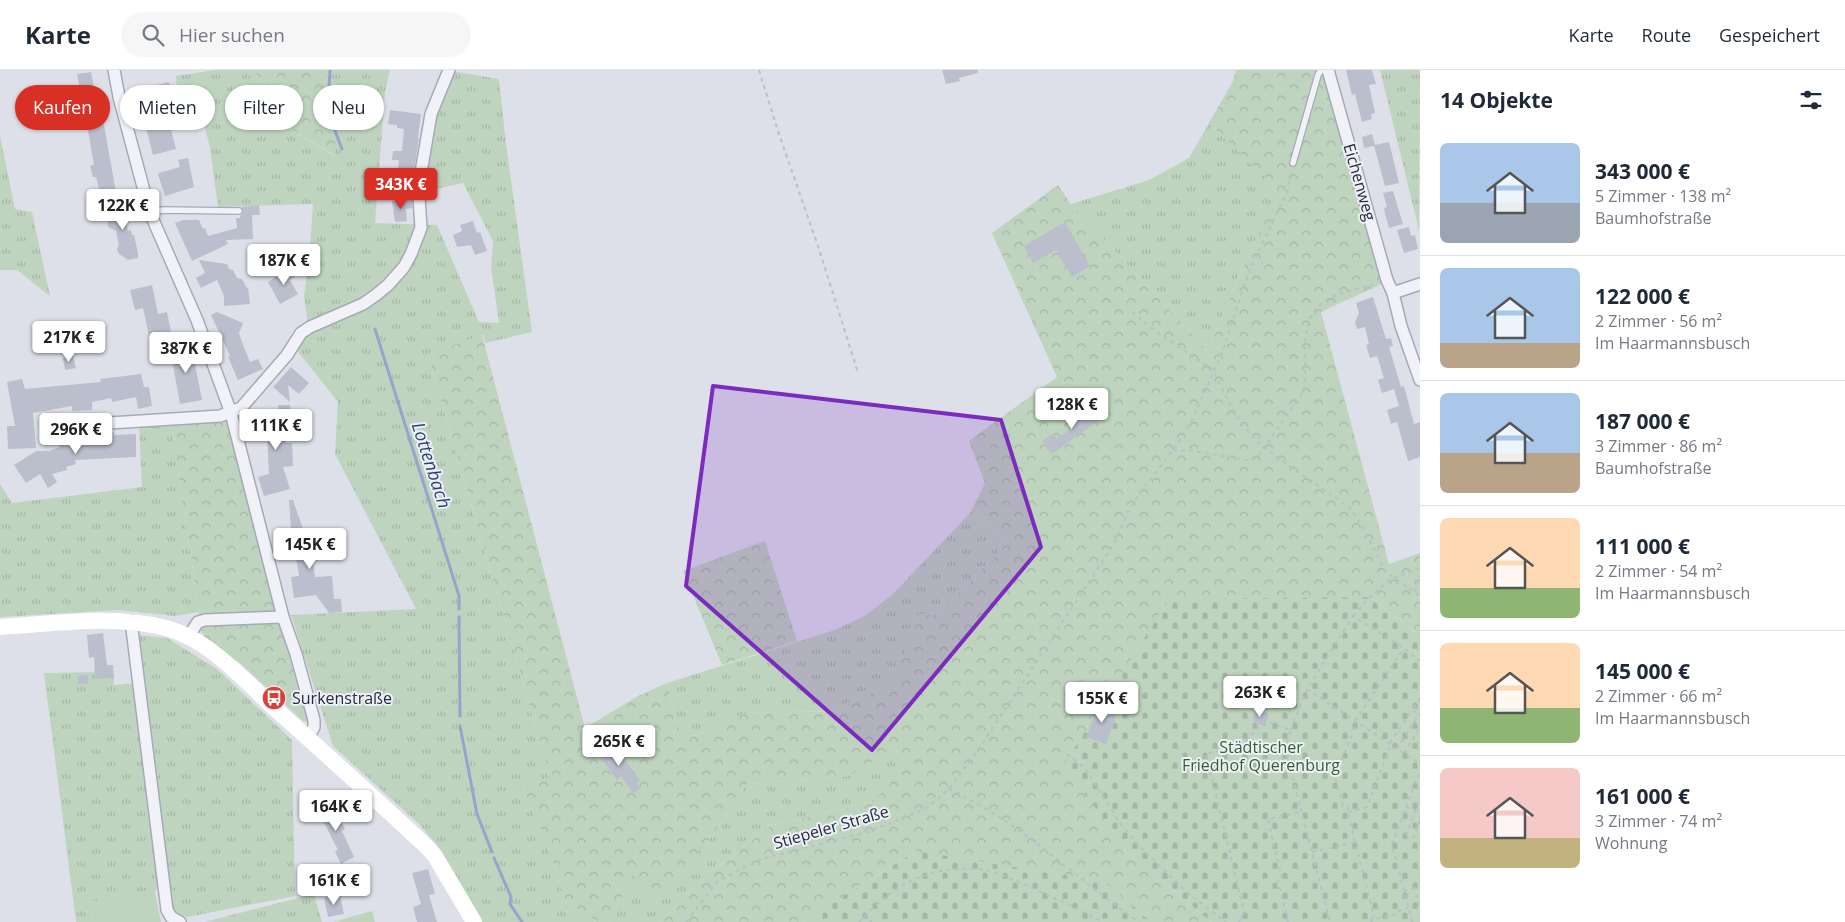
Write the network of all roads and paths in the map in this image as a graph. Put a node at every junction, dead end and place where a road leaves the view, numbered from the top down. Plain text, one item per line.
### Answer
1 (114, 70) edge
2 (449, 70) edge
3 (759, 70) edge
4 (1321, 70) edge
5 (1328, 70) edge
6 (1292, 163) joint
7 (239, 211) dead end
8 (150, 213) junction
9 (1387, 280) junction
10 (1420, 284) edge
11 (1393, 293) junction
12 (1132, 312) dead end
13 (1213, 370) junction
14 (858, 373) dead end
15 (1420, 380) edge
16 (231, 413) junction
17 (50, 433) dead end
18 (1264, 448) junction
19 (1173, 450) junction
20 (1420, 568) edge
21 (1420, 575) edge
22 (1395, 578) junction
23 (1415, 592) junction
24 (1420, 596) edge
25 (1354, 616) junction
26 (283, 617) junction
27 (131, 621) junction
28 (0, 628) edge
29 (188, 636) junction
30 (1404, 648) junction
31 (1420, 661) edge
32 (1307, 689) junction
33 (1420, 698) edge
34 (1412, 710) junction
35 (1420, 714) edge
36 (1356, 722) junction
37 (1420, 728) edge
38 (1291, 730) junction
39 (308, 738) junction
40 (1390, 744) junction
41 (1397, 749) junction
42 (1404, 753) junction
43 (1067, 754) dead end
44 (1420, 764) edge
45 (1420, 770) edge
46 (949, 789) junction
47 (1420, 798) edge
48 (1406, 807) junction
49 (1416, 810) junction
50 (1302, 812) junction
51 (1348, 812) junction
52 (1420, 812) edge
53 (1420, 820) edge
54 (1406, 836) dead end
55 (1413, 839) dead end
56 (1355, 842) junction
57 (1312, 852) junction
58 (1420, 887) edge
59 (1404, 891) junction
60 (1416, 894) dead end
61 (1408, 908) junction
62 (1420, 910) edge
63 (863, 917) junction
64 (1371, 921) edge
65 (180, 922) edge
66 (474, 922) edge
67 (686, 922) edge
68 (858, 922) edge
69 (872, 922) edge
70 (1102, 922) edge
71 (1139, 922) edge
72 (1226, 922) edge
73 (1239, 922) edge
74 (1288, 922) edge
75 (1330, 922) edge
76 (1412, 922) edge

1 - 8 street
2 - 16 street
3 - 14 path
4 - 6 lane
5 - 9 street, Eichenweg
6 - 13 path, Stiepeler Straße
7 - 8 lane
8 - 16 street
9 - 11 street, Eichenweg
9 - 18 path
10 - 11 street
11 - 15 street, Eichenweg
12 - 13 path
13 - 18 path
13 - 19 path, Stiepeler Straße
16 - 17 street
16 - 26 street
18 - 19 path
18 - 22 path
19 - 46 path, Stiepeler Straße
20 - 22 path
21 - 23 path
22 - 23 path
22 - 25 path
23 - 24 path
25 - 30 path
25 - 32 path
26 - 29 street
26 - 39 street
27 - 28 street
27 - 29 street
27 - 65 street
29 - 39 street
30 - 31 path
30 - 36 path
32 - 36 path
32 - 38 path
33 - 34 path
34 - 35 path
34 - 40 path
35 - 41 path
36 - 40 path
36 - 51 path
37 - 42 path
38 - 50 path
38 - 73 path
39 - 66 street
40 - 41 path
40 - 51 path
41 - 42 path
42 - 44 path
43 - 72 path
45 - 48 path
46 - 67 path, Stiepeler Straße
46 - 71 path
47 - 49 path
48 - 49 path
48 - 59 path
49 - 52 path
49 - 54 path
50 - 57 path
50 - 74 path
51 - 56 path
53 - 55 path
56 - 57 path
56 - 64 path
57 - 75 path
58 - 59 path
59 - 61 path
60 - 62 path
61 - 64 path
61 - 76 path
63 - 68 path
63 - 69 path
63 - 70 path

